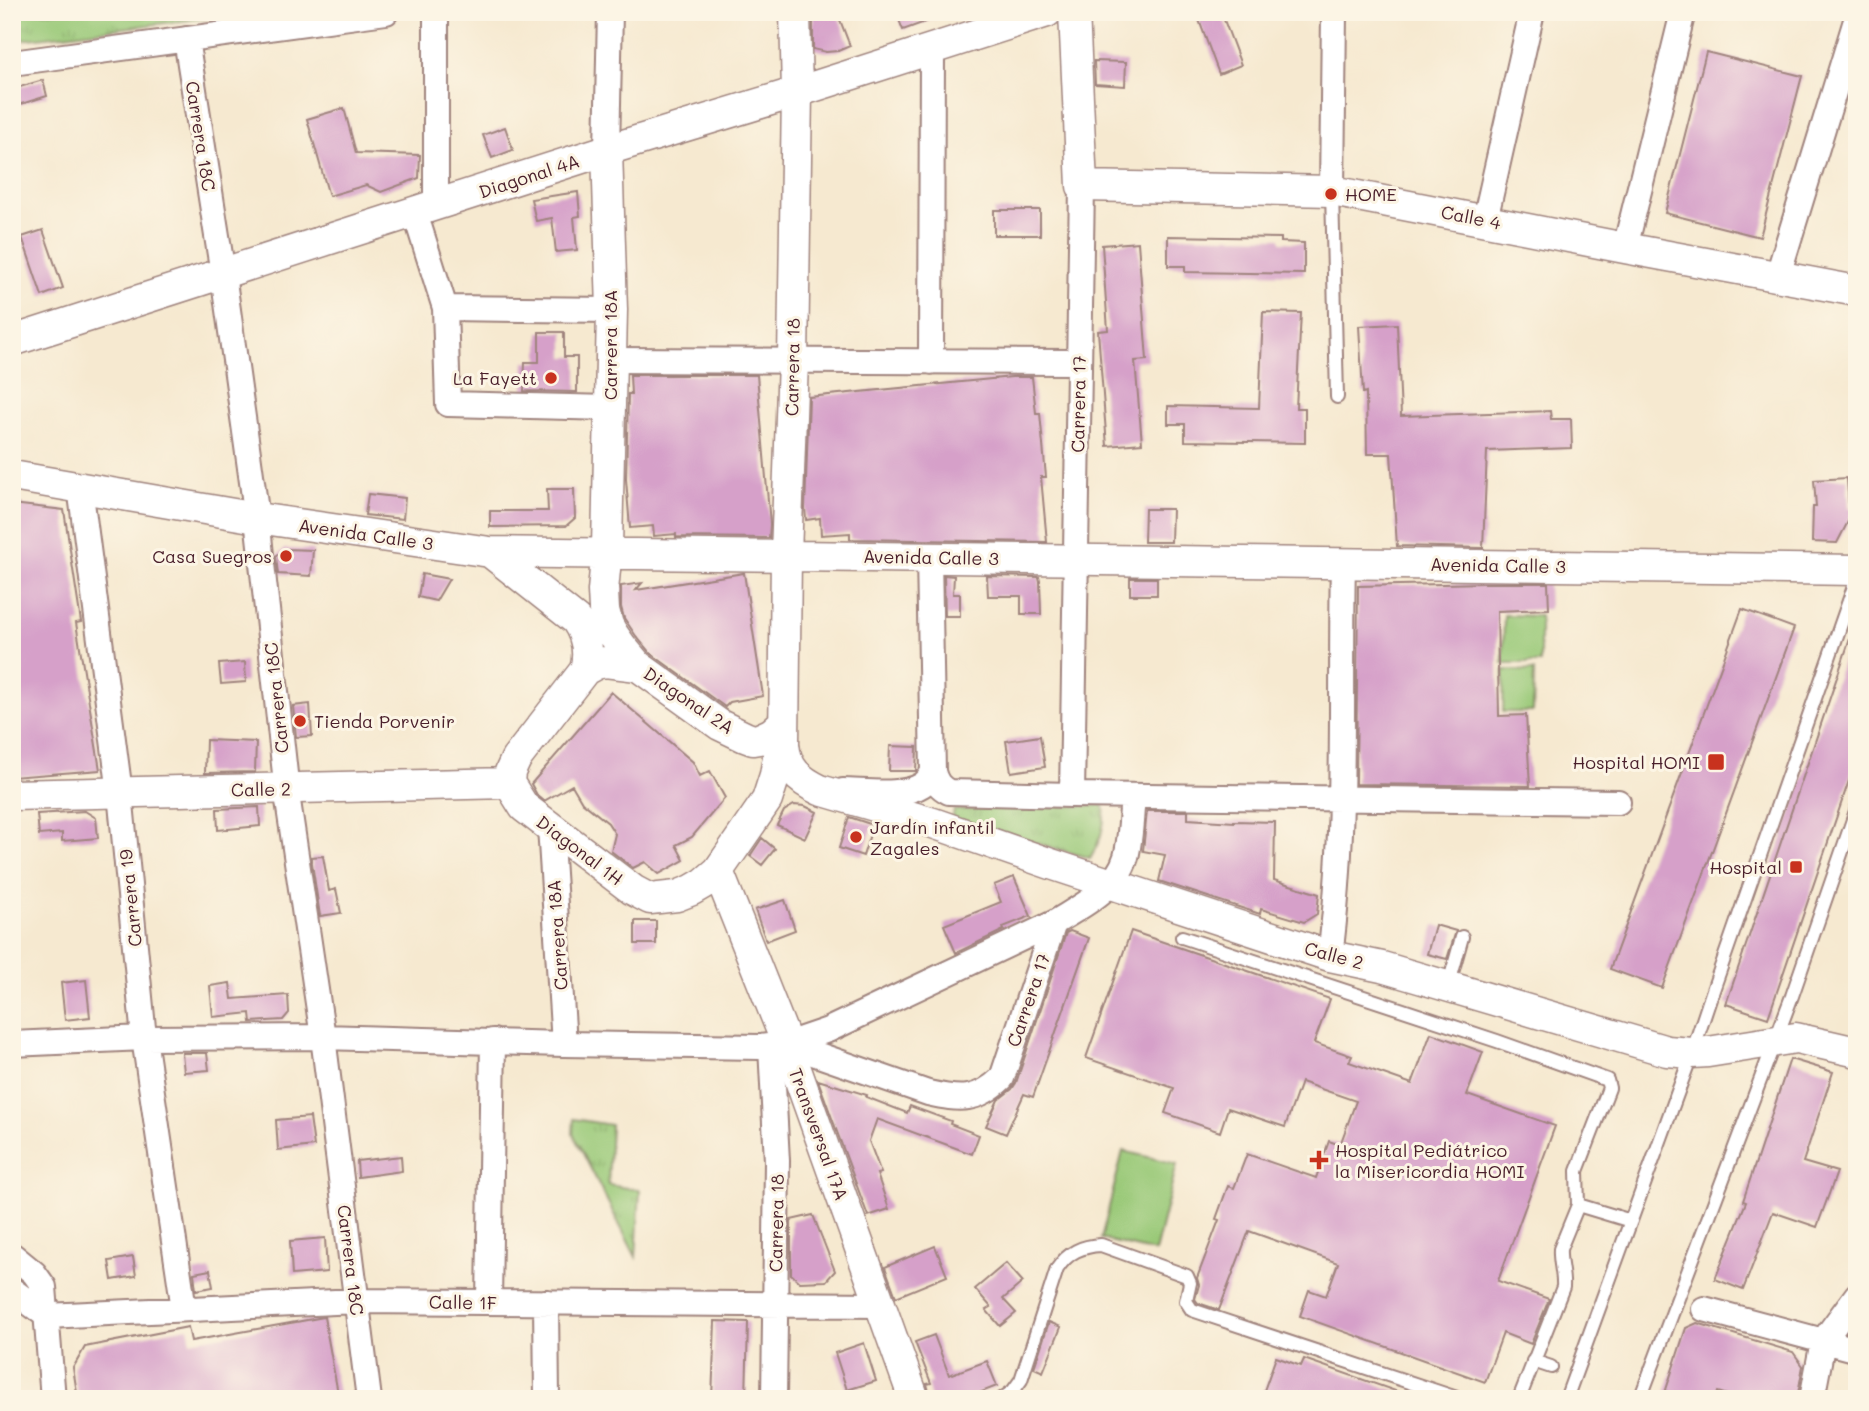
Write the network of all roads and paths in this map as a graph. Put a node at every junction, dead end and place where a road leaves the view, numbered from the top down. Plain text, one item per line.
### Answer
1 (386, 12) edge
2 (436, 12) edge
3 (610, 12) edge
4 (795, 12) edge
5 (1047, 12) edge
6 (1074, 12) edge
7 (1334, 12) edge
8 (1532, 12) edge
9 (1683, 12) edge
10 (1857, 17) edge
11 (186, 39) junction
12 (932, 49) junction
13 (12, 63) edge
14 (797, 92) junction
15 (607, 150) junction
16 (1082, 186) junction
17 (1332, 191) junction
18 (426, 209) junction
19 (1485, 220) junction
20 (1625, 248) junction
21 (223, 274) junction
22 (1778, 275) junction
23 (1857, 291) edge
24 (445, 308) junction
25 (612, 310) junction
26 (12, 341) edge
27 (611, 360) junction
28 (793, 361) junction
29 (931, 362) junction
30 (1079, 362) junction
31 (1336, 397) dead end
32 (610, 408) junction
33 (12, 475) edge
34 (79, 487) junction
35 (257, 518) junction
36 (490, 552) junction
37 (607, 552) junction
38 (786, 555) junction
39 (929, 557) junction
40 (1076, 558) junction
41 (1343, 562) junction
42 (1857, 570) edge
43 (1857, 578) edge
44 (639, 666) junction
45 (585, 670) junction
46 (784, 722) junction
47 (720, 725) junction
48 (933, 772) junction
49 (509, 783) junction
50 (286, 789) junction
51 (820, 790) junction
52 (120, 793) junction
53 (12, 795) edge
54 (1072, 795) junction
55 (1133, 796) junction
56 (1341, 799) junction
57 (1618, 802) dead end
58 (1857, 808) edge
59 (750, 826) junction
60 (550, 827) junction
61 (718, 871) junction
62 (1110, 884) junction
63 (662, 899) joint
64 (1054, 923) junction
65 (1182, 937) dead end
66 (1462, 937) dead end
67 (1251, 945) junction
68 (1329, 956) junction
69 (1448, 987) junction
70 (323, 1037) junction
71 (144, 1038) junction
72 (493, 1041) junction
73 (1775, 1041) junction
74 (12, 1044) edge
75 (564, 1044) junction
76 (779, 1045) junction
77 (1857, 1052) edge
78 (1692, 1053) junction
79 (1578, 1205) junction
80 (1631, 1221) junction
81 (12, 1255) edge
82 (12, 1290) edge
83 (1857, 1295) edge
84 (356, 1301) junction
85 (489, 1302) junction
86 (546, 1302) junction
87 (776, 1304) junction
88 (880, 1305) junction
89 (1704, 1309) dead end
90 (184, 1310) junction
91 (47, 1317) junction
92 (1823, 1341) junction
93 (1857, 1350) edge
94 (1533, 1361) junction
95 (1551, 1367) dead end
96 (53, 1399) edge
97 (369, 1399) edge
98 (547, 1399) edge
99 (774, 1399) edge
100 (914, 1399) edge
101 (1002, 1399) edge
102 (1460, 1399) edge
103 (1519, 1399) edge
104 (1566, 1399) edge
105 (1640, 1399) edge
106 (1812, 1399) edge

1 - 11 street
2 - 18 street
3 - 15 street, Carrera 18A
4 - 14 street, Carrera 18
5 - 12 street, Diagonal 4A
6 - 16 street, Carrera 17
7 - 17 street
8 - 19 street
9 - 20 street
10 - 22 street
11 - 13 street
11 - 21 street, Carrera 18C
12 - 14 street, Diagonal 4A
12 - 29 street
14 - 15 street, Diagonal 4A
14 - 28 street, Carrera 18
15 - 18 street, Diagonal 4A
15 - 25 street, Carrera 18A
16 - 17 street, Calle 4
16 - 30 street, Carrera 17
17 - 19 street, Calle 4
17 - 31 lane
18 - 21 street, Diagonal 4A
18 - 24 street
19 - 20 street, Calle 4
20 - 22 street, Calle 4
21 - 26 street, Diagonal 4A
21 - 35 street, Carrera 18C
22 - 23 street, Calle 4
24 - 25 street
24 - 32 street
25 - 27 street, Carrera 18A
27 - 28 street
27 - 32 street, Carrera 18A
28 - 29 street
28 - 38 street, Carrera 18
29 - 30 street
30 - 40 street, Carrera 17
32 - 37 street, Carrera 18A
33 - 34 street, Avenida Calle 3
34 - 35 street, Avenida Calle 3
34 - 52 street, Carrera 19
35 - 36 street, Avenida Calle 3
35 - 50 street, Carrera 18C
36 - 37 street, Avenida Calle 3
36 - 45 street
37 - 38 street, Avenida Calle 3
37 - 44 street, Carrera 18A
38 - 39 street, Avenida Calle 3
38 - 46 street, Carrera 18
39 - 40 street, Avenida Calle 3
39 - 48 street
40 - 41 street, Avenida Calle 3
40 - 54 street, Carrera 17
41 - 42 street, Avenida Calle 3
41 - 56 street
43 - 78 lane
44 - 45 street, Diagonal 2A
44 - 47 street, Diagonal 2A
45 - 49 street
46 - 47 street, Diagonal 2A
46 - 51 street, Carrera 18
46 - 59 street, Carrera 18
47 - 59 street, Carrera 18
48 - 51 street
48 - 54 street
49 - 50 street, Calle 2
49 - 60 street, Diagonal 1H
50 - 52 street, Calle 2
50 - 70 street, Carrera 18C
51 - 59 street, Carrera 18
51 - 62 street, Calle 2
52 - 53 street, Calle 2
52 - 71 street, Carrera 19
54 - 55 street
55 - 56 street
55 - 62 street
56 - 57 street
56 - 68 street
58 - 73 lane
59 - 61 street, Carrera 18
60 - 63 street, Diagonal 1H
60 - 75 street, Carrera 18A
61 - 63 street, Carrera 18
61 - 76 street, Transversal 17A
62 - 64 street
62 - 67 street, Calle 2
64 - 76 street
64 - 76 street, Carrera 17
65 - 67 lane
66 - 69 lane
67 - 68 street, Calle 2
67 - 79 lane
68 - 69 street, Calle 2
69 - 78 street, Calle 2
70 - 71 street
70 - 72 street
70 - 84 street, Carrera 18C
71 - 74 street
71 - 90 street, Carrera 19
72 - 75 street
72 - 85 street
73 - 77 street, Calle 2
73 - 78 street, Calle 2
73 - 105 lane
75 - 76 street
76 - 87 street, Carrera 18
76 - 88 street, Transversal 17A
78 - 80 lane
79 - 80 lane
79 - 94 lane
80 - 104 lane
81 - 91 street
82 - 91 street
83 - 92 street
84 - 85 street, Calle 1F
84 - 90 street, Calle 1F
84 - 97 street, Carrera 18C
85 - 86 street, Calle 1F
86 - 87 street, Calle 1F
86 - 98 street
87 - 88 street, Calle 1F
87 - 99 street, Carrera 18
88 - 100 street, Transversal 17A
89 - 92 street
90 - 91 street, Calle 1F
91 - 96 street
92 - 93 street
92 - 106 street
94 - 95 lane
94 - 103 lane
101 - 102 lane

